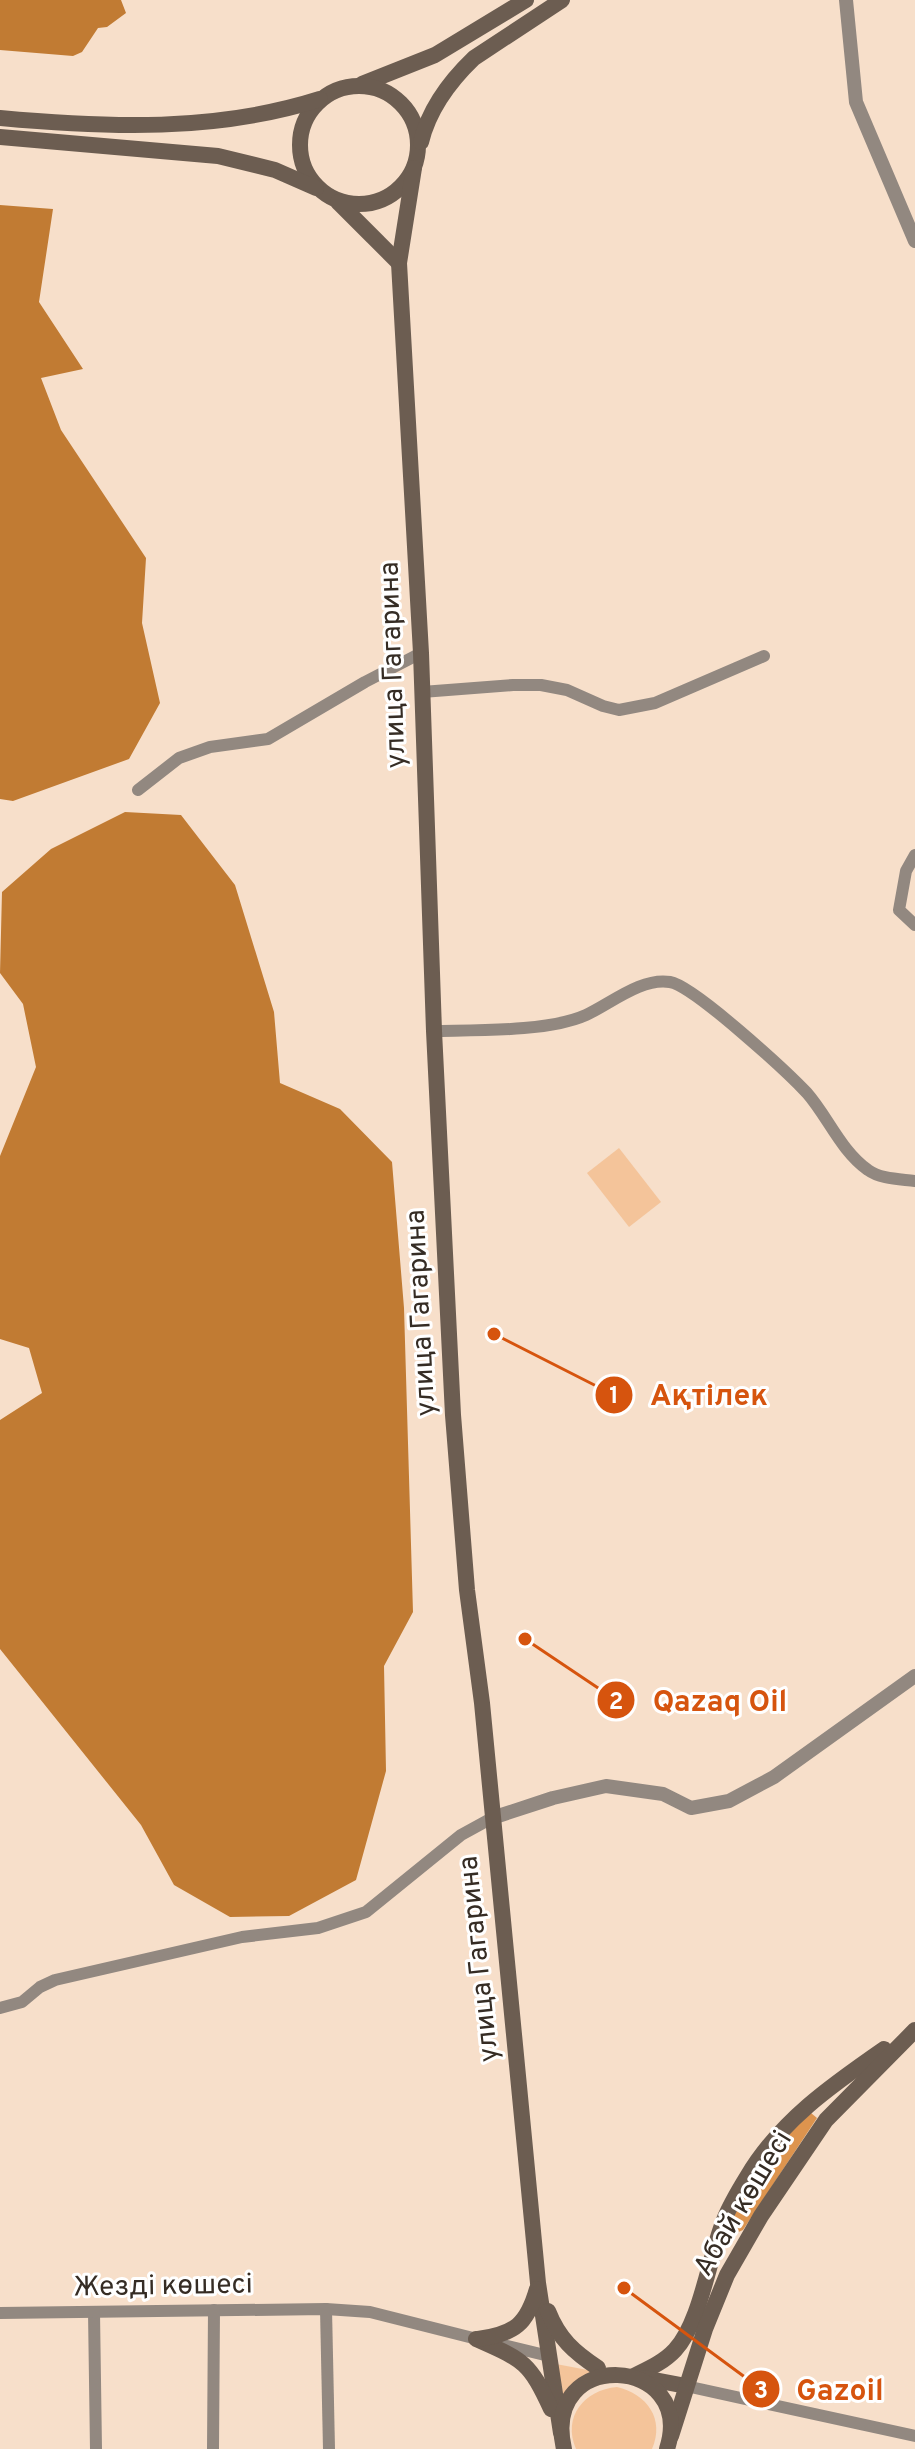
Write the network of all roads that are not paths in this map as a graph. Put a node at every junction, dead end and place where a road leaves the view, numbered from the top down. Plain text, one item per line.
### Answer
1 (526, 0) edge
2 (562, 0) edge
3 (846, 0) edge
4 (361, 85) junction
5 (325, 97) junction
6 (0, 118) edge
7 (0, 137) edge
8 (416, 161) junction
9 (328, 195) junction
10 (915, 241) edge
11 (399, 263) junction
12 (421, 653) junction
13 (764, 656) dead end
14 (422, 692) junction
15 (138, 790) dead end
16 (915, 855) edge
17 (915, 925) edge
18 (434, 1031) junction
19 (915, 1181) edge
20 (915, 1676) edge
21 (492, 1818) junction
22 (0, 2008) edge
23 (915, 2029) edge
24 (538, 2283) junction
25 (326, 2309) junction
26 (214, 2310) junction
27 (94, 2312) junction
28 (0, 2313) edge
29 (476, 2339) junction
30 (549, 2356) junction
31 (598, 2368) junction
32 (629, 2375) junction
33 (686, 2386) junction
34 (915, 2436) edge
35 (563, 2441) edge
36 (669, 2443) edge
37 (96, 2449) edge
38 (213, 2449) edge
39 (329, 2449) edge

1 - 4 main road
2 - 8 main road
3 - 10 street
4 - 5 main road
4 - 8 main road
5 - 6 main road
5 - 9 main road
7 - 9 main road
8 - 9 main road
8 - 11 main road, улица Гагарина
9 - 11 main road
11 - 12 main road, улица Гагарина
12 - 14 main road, улица Гагарина
12 - 15 street
13 - 14 street
14 - 18 main road, улица Гагарина
16 - 17 street
18 - 19 street
18 - 21 main road, улица Гагарина
20 - 21 street
21 - 22 street
21 - 24 main road, улица Гагарина
23 - 32 main road, Абай көшесі
23 - 33 main road, Абай көшесі
24 - 29 main road
24 - 30 main road, улица Гагарина
24 - 31 main road
25 - 26 street, Жезді көшесі
25 - 29 street, Жезді көшесі
25 - 39 street
26 - 27 street, Жезді көшесі
26 - 38 street
27 - 28 street, Жезді көшесі
27 - 37 street
29 - 30 street, Жезді көшесі
29 - 35 main road
30 - 31 main road
30 - 35 main road, улица Гагарина
31 - 32 main road
32 - 33 main road
32 - 35 main road
32 - 36 main road
33 - 34 street
33 - 36 main road, Абай көшесі

